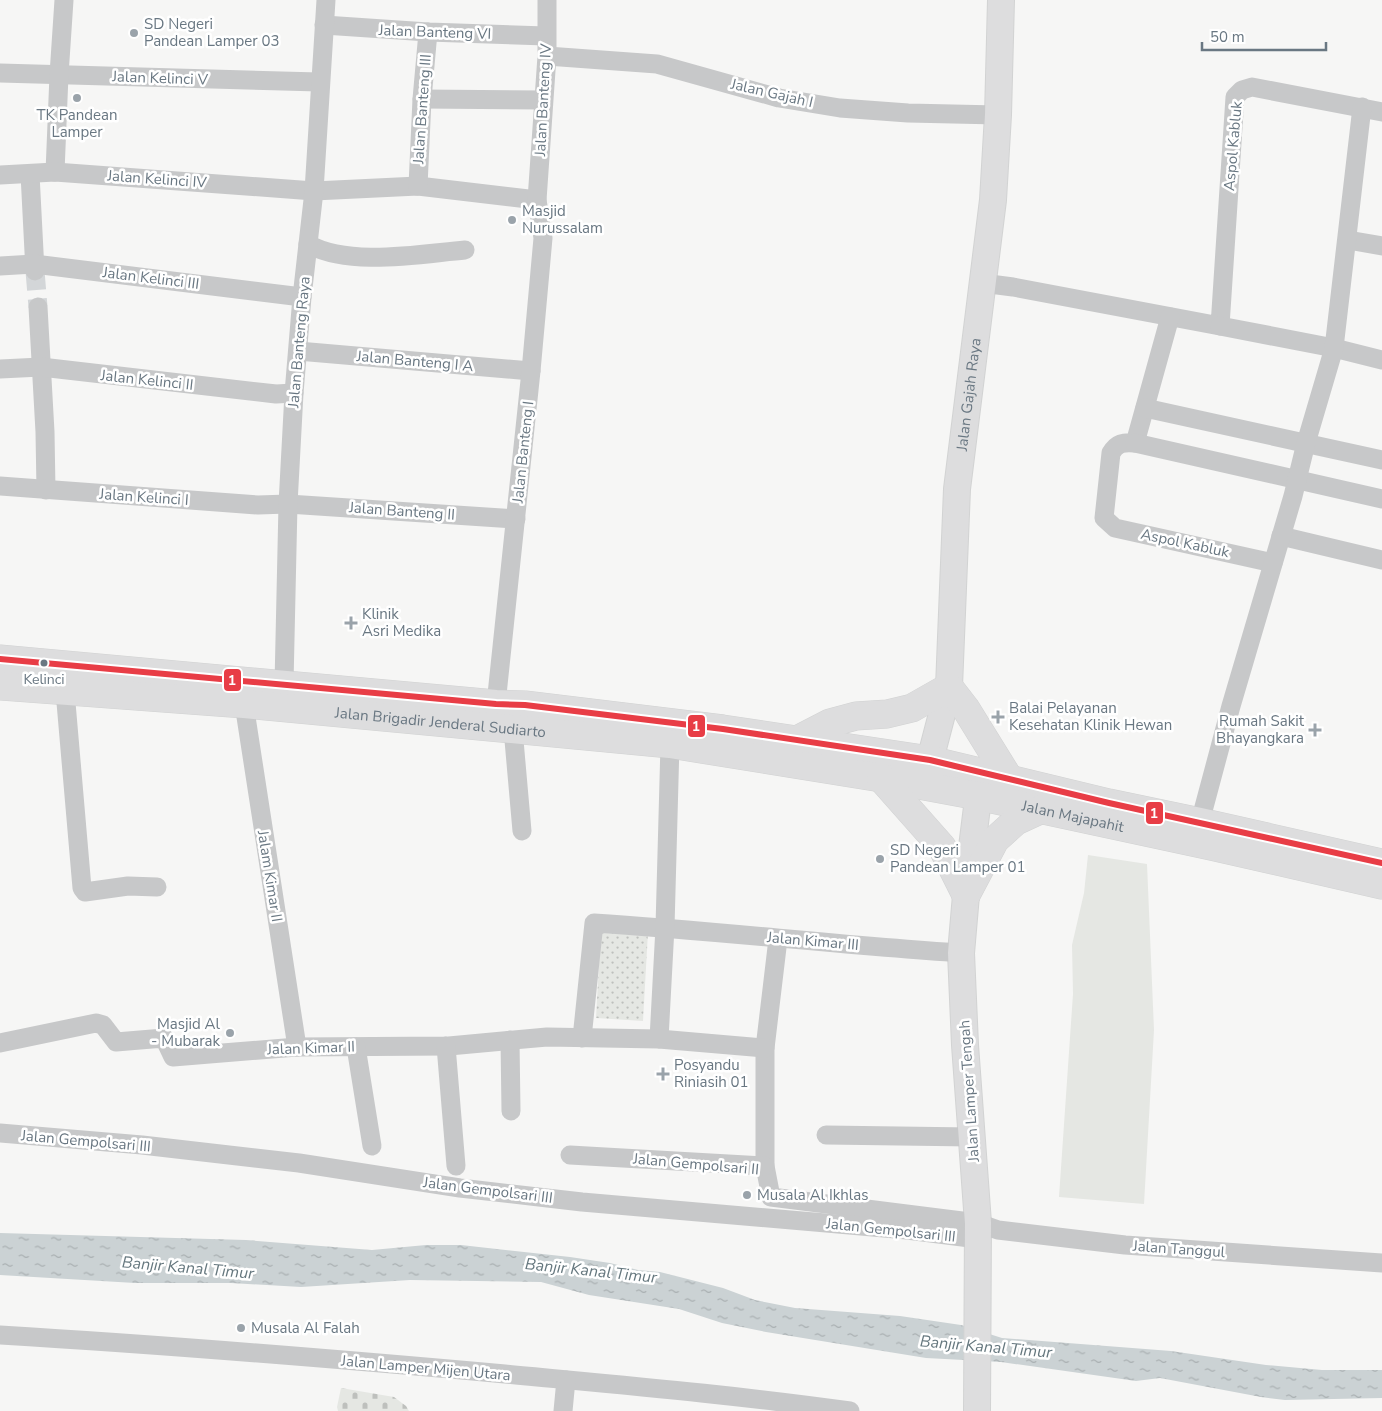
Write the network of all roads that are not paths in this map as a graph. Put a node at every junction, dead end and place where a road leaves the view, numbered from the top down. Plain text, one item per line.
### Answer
1 (64, 0) edge
2 (326, 0) edge
3 (547, 0) edge
4 (1001, 0) edge
5 (324, 25) junction
6 (428, 32) junction
7 (546, 36) junction
8 (547, 56) junction
9 (0, 73) edge
10 (59, 75) junction
11 (320, 82) junction
12 (422, 99) junction
13 (543, 100) junction
14 (1362, 107) junction
15 (1382, 112) edge
16 (998, 115) junction
17 (56, 172) junction
18 (30, 174) junction
19 (0, 175) edge
20 (418, 186) junction
21 (314, 191) junction
22 (537, 200) junction
23 (1348, 240) junction
24 (308, 244) junction
25 (1382, 246) edge
26 (465, 250) dead end
27 (0, 266) edge
28 (35, 267) junction
29 (982, 283) junction
30 (302, 296) junction
31 (38, 307) tunnel mouth
32 (1170, 317) junction
33 (1220, 326) junction
34 (1334, 348) junction
35 (298, 351) junction
36 (1382, 360) edge
37 (41, 367) junction
38 (0, 370) edge
39 (531, 371) junction
40 (294, 394) junction
41 (1145, 408) junction
42 (1135, 443) junction
43 (1306, 443) junction
44 (1382, 460) edge
45 (1298, 479) junction
46 (0, 486) edge
47 (46, 490) junction
48 (1382, 499) edge
49 (288, 504) junction
50 (516, 518) junction
51 (1281, 536) junction
52 (1382, 560) edge
53 (1273, 563) junction
54 (0, 659) edge
55 (134, 683) junction
56 (284, 684) junction
57 (0, 686) edge
58 (949, 687) junction
59 (65, 691) junction
60 (244, 704) junction
61 (496, 704) junction
62 (513, 729) junction
63 (799, 739) junction
64 (670, 744) junction
65 (930, 760) junction
66 (881, 778) junction
67 (1008, 778) junction
68 (980, 784) junction
69 (926, 787) junction
70 (1042, 809) junction
71 (1200, 822) junction
72 (522, 831) dead end
73 (1378, 873) edge
74 (157, 888) dead end
75 (966, 895) junction
76 (665, 928) junction
77 (778, 939) junction
78 (961, 953) junction
79 (582, 1038) junction
80 (659, 1039) junction
81 (510, 1040) junction
82 (0, 1043) edge
83 (447, 1046) junction
84 (296, 1047) junction
85 (356, 1047) junction
86 (765, 1048) junction
87 (511, 1110) dead end
88 (0, 1133) edge
89 (826, 1135) dead end
90 (972, 1137) junction
91 (372, 1146) dead end
92 (570, 1155) dead end
93 (456, 1166) dead end
94 (765, 1166) junction
95 (978, 1242) junction
96 (1382, 1263) edge
97 (0, 1336) edge
98 (566, 1380) junction
99 (977, 1410) edge
100 (563, 1411) edge
101 (850, 1411) edge

1 - 10 street
2 - 5 street, Jalan Banteng Raya
3 - 7 street, Jalan Banteng IV
4 - 16 main road, Jalan Gajah Raya
5 - 6 street, Jalan Banteng VI
5 - 11 street, Jalan Banteng Raya
6 - 7 street, Jalan Banteng VI
6 - 12 street, Jalan Banteng III
7 - 8 street, Jalan Banteng IV
8 - 13 street, Jalan Banteng IV
8 - 16 street, Jalan Gajah I
9 - 10 street, Jalan Kelinci V
10 - 11 street, Jalan Kelinci V
10 - 17 street
11 - 21 street, Jalan Banteng Raya
12 - 13 street
12 - 20 street, Jalan Banteng III
13 - 22 street, Jalan Banteng IV
14 - 15 street, Aspol Kabluk
14 - 23 street
14 - 33 street, Aspol Kabluk
16 - 29 main road, Jalan Gajah Raya
17 - 18 street, Jalan Kelinci IV
17 - 21 street, Jalan Kelinci IV
18 - 19 street, Jalan Kelinci IV
18 - 28 street
20 - 21 street, Jalan Banteng III
20 - 22 street, Jalan Banteng III
21 - 24 street, Jalan Banteng Raya
22 - 39 street, Jalan Banteng I
23 - 25 street
23 - 34 street
24 - 26 street
24 - 30 street, Jalan Banteng Raya
27 - 28 street, Jalan Kelinci III
28 - 30 street, Jalan Kelinci III
29 - 32 street
29 - 58 main road, Jalan Gajah Raya
30 - 35 street, Jalan Banteng Raya
31 - 37 street
32 - 33 street
32 - 41 street
33 - 34 street
34 - 36 street
34 - 43 street
35 - 39 street, Jalan Banteng I A
35 - 40 street, Jalan Banteng Raya
37 - 38 street, Jalan Kelinci II
37 - 40 street, Jalan Kelinci II
37 - 47 street
39 - 50 street, Jalan Banteng I
40 - 49 street, Jalan Banteng Raya
41 - 42 street
41 - 43 street
42 - 45 street, Aspol Kabluk
42 - 53 street, Aspol Kabluk
43 - 44 street
43 - 45 street
45 - 48 street, Aspol Kabluk
45 - 51 street
46 - 47 street, Jalan Kelinci I
47 - 49 street, Jalan Kelinci I
49 - 50 street, Jalan Banteng II
49 - 56 street, Jalan Banteng Raya
50 - 61 street, Jalan Banteng I
51 - 52 street
51 - 53 street
53 - 71 street
54 - 55 main road, Jalan Brigadir Jenderal Sudiarto
55 - 56 main road, Jalan Brigadir Jenderal Sudiarto
55 - 59 main road, Jalan Brigadir Jenderal Sudiarto
55 - 60 main road, Jalan Brigadir Jenderal Sudiarto
56 - 61 main road, Jalan Brigadir Jenderal Sudiarto
57 - 59 main road, Jalan Brigadir Jenderal Sudiarto
58 - 63 main road
58 - 65 main road, Jalan Gajah Raya
58 - 67 main road
59 - 74 street
60 - 62 main road, Jalan Brigadir Jenderal Sudiarto
60 - 84 street, Jalam Kimar II
61 - 63 main road, Jalan Brigadir Jenderal Sudiarto
62 - 64 main road, Jalan Brigadir Jenderal Sudiarto
62 - 72 street
63 - 65 main road, Jalan Majapahit
64 - 66 main road, Jalan Brigadir Jenderal Sudiarto
64 - 76 street
65 - 68 main road, Jalan Majapahit
65 - 69 main road, Jalan Gajah Raya
66 - 69 main road, Jalan Majapahit
66 - 75 main road
67 - 68 main road, Jalan Majapahit
67 - 71 main road, Jalan Majapahit
68 - 69 main road, Jalan Majapahit
68 - 70 main road, Jalan Majapahit
68 - 75 main road, Jalan Lamper Tengah
70 - 73 main road, Jalan Majapahit
70 - 75 main road
71 - 73 main road, Jalan Majapahit
75 - 78 main road, Jalan Lamper Tengah
76 - 77 street, Jalan Kimar III
76 - 79 street, Jalan Kimar III
76 - 80 street
77 - 78 street, Jalan Kimar III
77 - 86 street
78 - 90 main road, Jalan Lamper Tengah
79 - 80 street, Jalan Kimar II
79 - 81 street, Jalan Kimar II
80 - 86 street, Jalan Kimar II
81 - 83 street, Jalan Kimar II
81 - 87 street
82 - 84 street, Jalan Kimar II
83 - 85 street, Jalan Kimar II
83 - 93 street
84 - 85 street, Jalan Kimar II
85 - 91 street
86 - 94 street
88 - 95 street, Jalan Gempolsari III
89 - 90 street
90 - 95 main road, Jalan Lamper Tengah
92 - 94 street, Jalan Gempolsari II
94 - 95 street, Jalan Gempolsari II
95 - 96 street, Jalan Tanggul
95 - 99 main road, Jalan Lamper Tengah
97 - 98 street, Jalan Lamper Mijen Utara
98 - 100 street
98 - 101 street, Jalan Lamper Mijen Utara

